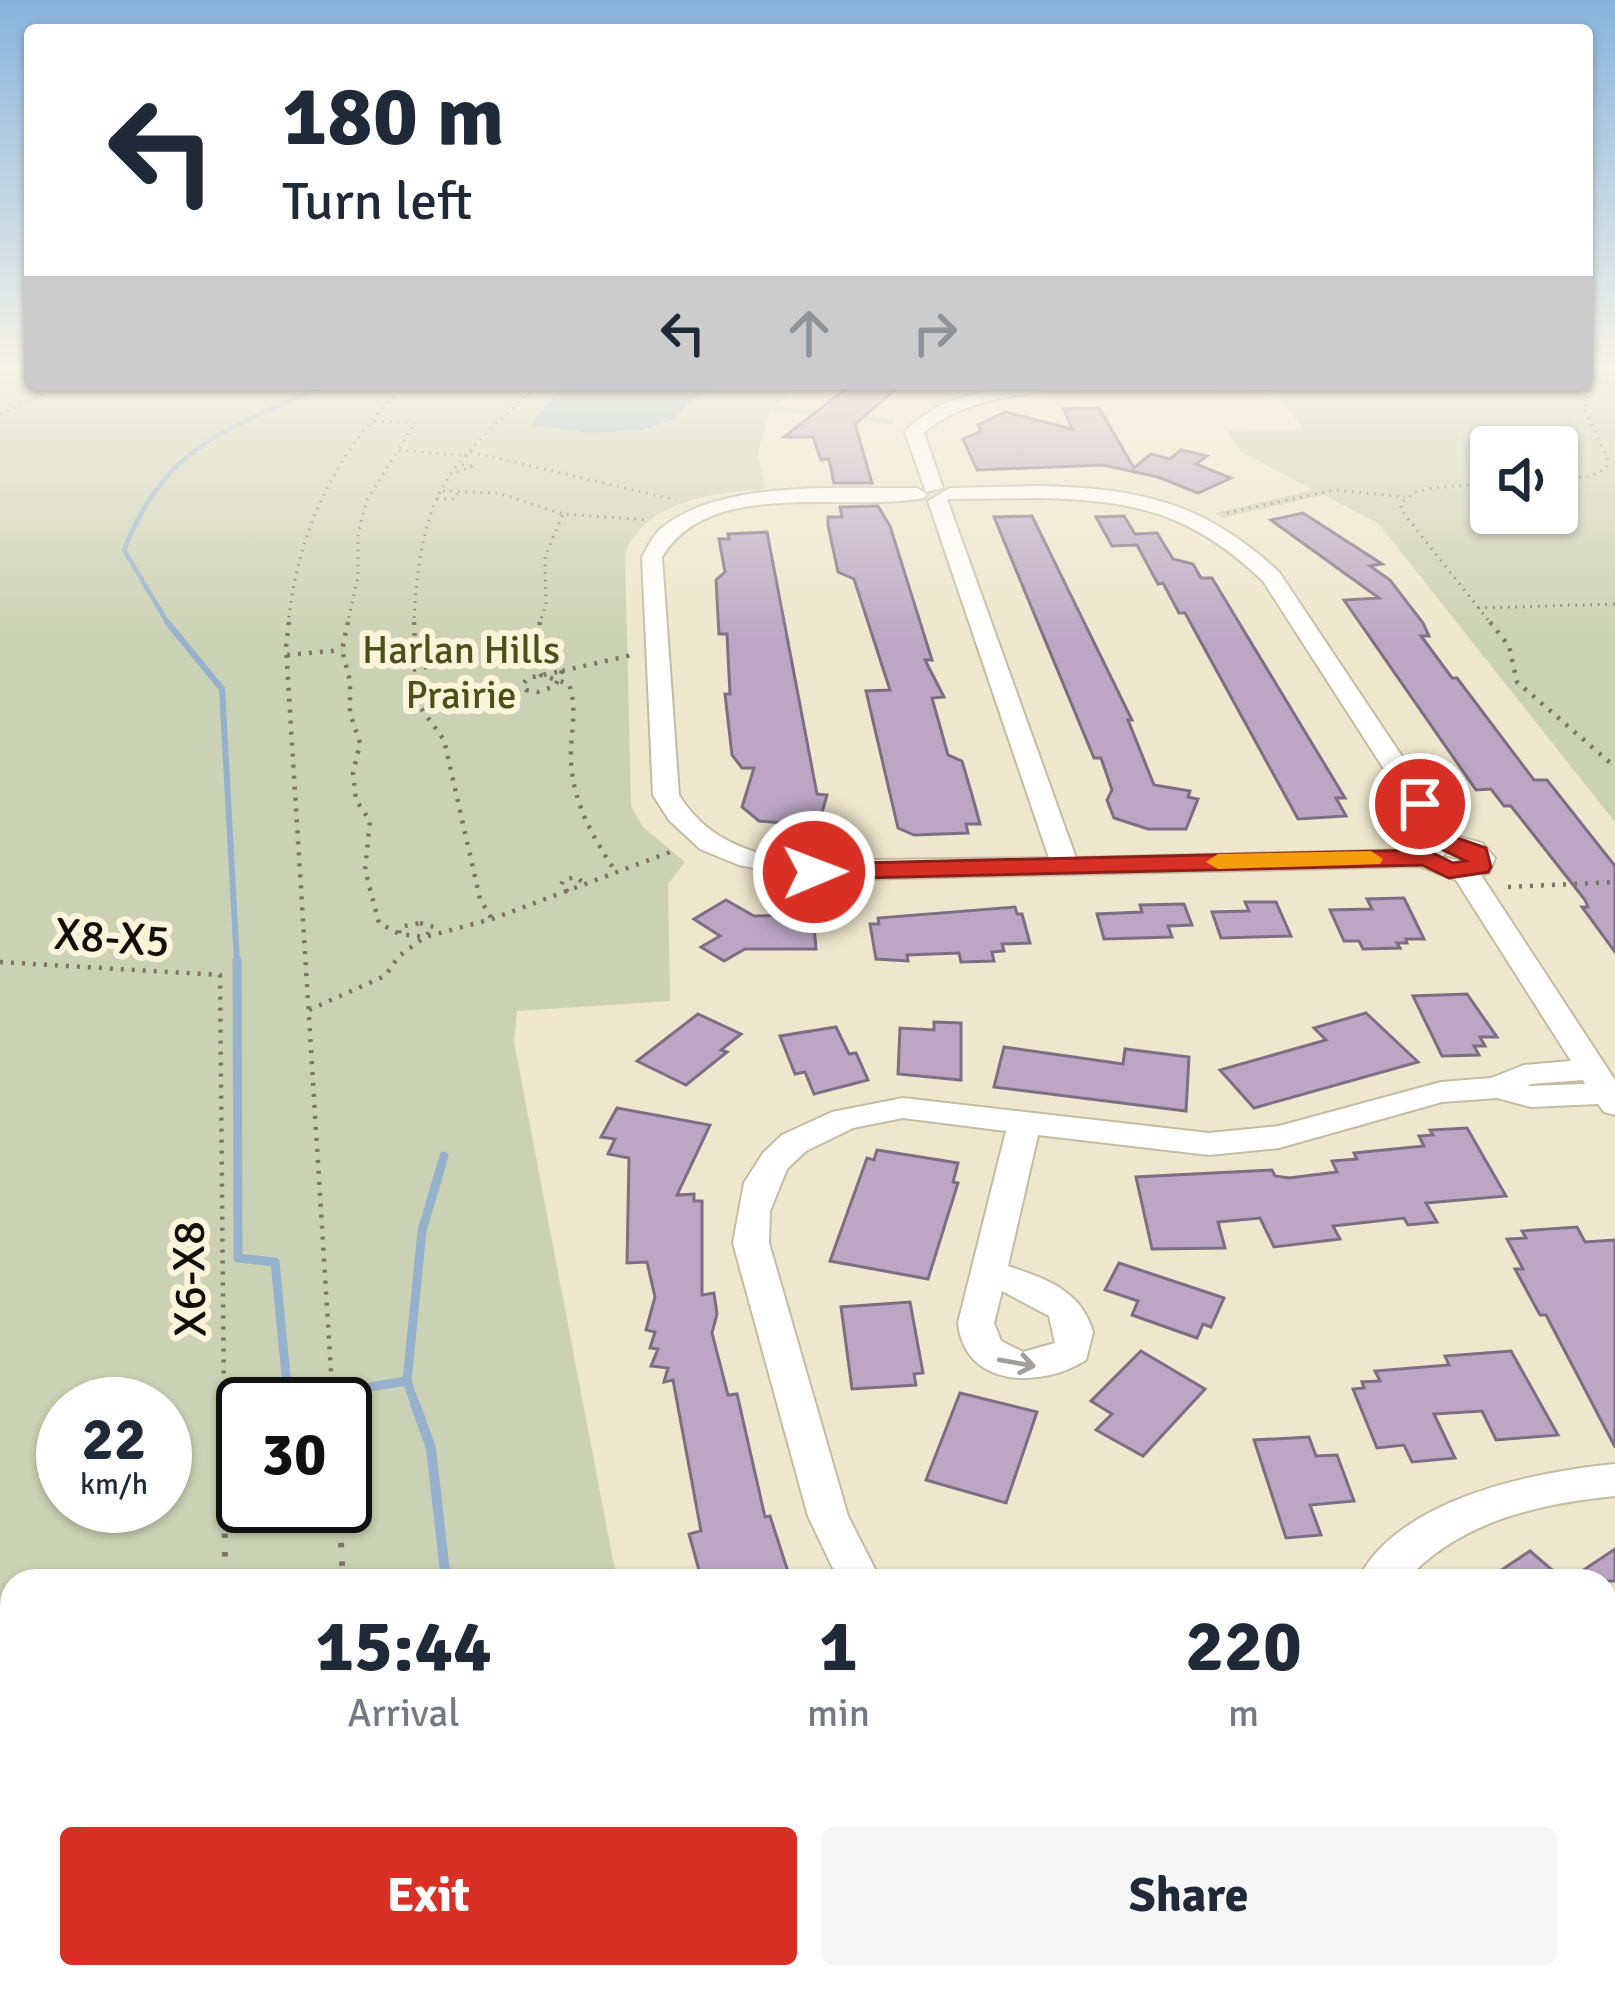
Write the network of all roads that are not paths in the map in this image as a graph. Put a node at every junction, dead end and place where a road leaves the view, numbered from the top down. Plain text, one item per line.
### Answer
1 (923, 459) edge
2 (934, 494) junction
3 (1436, 850) junction
4 (1065, 865) junction
5 (1605, 1089) edge
6 (1025, 1121) junction
7 (988, 1273) dead end
8 (1615, 1480) edge
9 (854, 1569) edge
10 (1392, 1569) edge

1 - 2 street
2 - 3 street
2 - 4 street
2 - 4 street
3 - 4 street
3 - 5 street
5 - 6 street
6 - 7 street
6 - 9 street
8 - 10 street

